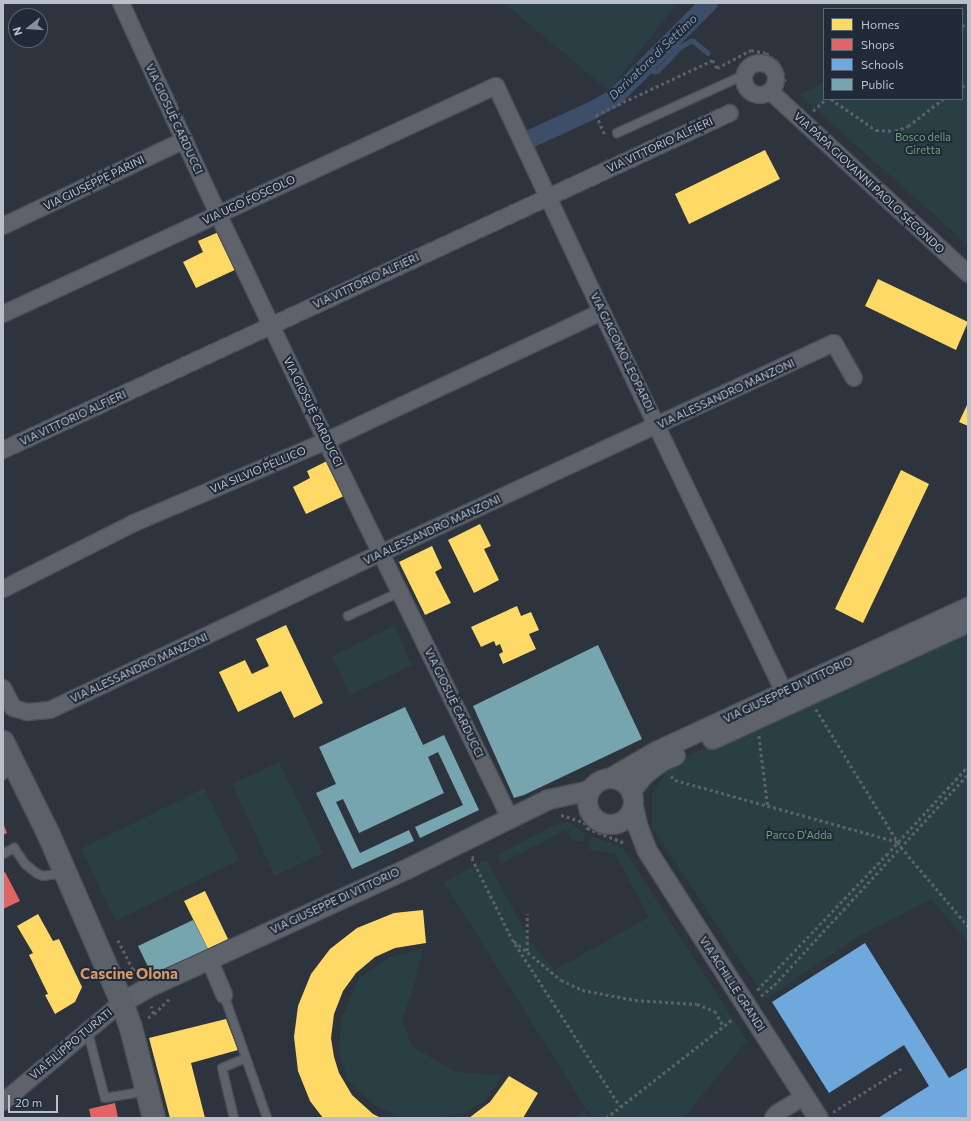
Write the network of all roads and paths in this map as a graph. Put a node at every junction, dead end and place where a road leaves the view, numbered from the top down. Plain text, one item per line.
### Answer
1 (121, 3) edge
2 (744, 75) junction
3 (496, 86) joint
4 (788, 90) dead end
5 (771, 92) junction
6 (825, 100) edge
7 (832, 100) edge
8 (942, 100) edge
9 (808, 107) dead end
10 (813, 112) junction
11 (730, 113) dead end
12 (819, 117) dead end
13 (617, 133) dead end
14 (185, 140) junction
15 (607, 141) dead end
16 (548, 197) junction
17 (218, 214) junction
18 (3, 226) edge
19 (968, 274) edge
20 (602, 312) junction
21 (3, 314) edge
22 (271, 326) junction
23 (854, 378) dead end
24 (657, 426) junction
25 (326, 441) junction
26 (3, 450) edge
27 (381, 553) junction
28 (3, 589) edge
29 (400, 592) junction
30 (968, 607) edge
31 (348, 616) dead end
32 (968, 622) edge
33 (3, 688) edge
34 (809, 696) junction
35 (787, 698) junction
36 (764, 717) junction
37 (3, 742) edge
38 (968, 766) edge
39 (667, 771) dead end
40 (7, 772) edge
41 (968, 774) edge
42 (611, 777) junction
43 (590, 789) junction
44 (632, 798) junction
45 (768, 806) junction
46 (550, 808) junction
47 (590, 812) junction
48 (510, 818) junction
49 (610, 824) junction
50 (898, 842) junction
51 (901, 847) junction
52 (638, 849) junction
53 (3, 854) edge
54 (477, 855) dead end
55 (65, 873) junction
56 (527, 914) dead end
57 (968, 926) edge
58 (512, 939) junction
59 (527, 952) junction
60 (209, 959) junction
61 (224, 995) joint
62 (122, 1002) junction
63 (742, 1009) junction
64 (724, 1027) junction
65 (87, 1030) junction
66 (246, 1058) junction
67 (902, 1068) dead end
68 (148, 1090) junction
69 (804, 1097) junction
70 (3, 1102) edge
71 (620, 1106) junction
72 (822, 1117) edge
73 (154, 1118) edge
74 (234, 1118) edge
75 (267, 1118) edge
76 (606, 1118) edge
77 (774, 1118) edge

1 - 14 street, VIA GIOSUÈ CARDUCCI
2 - 5 street
2 - 5 street
2 - 13 lane
3 - 16 street, VIA GIACOMO LEOPARDI
3 - 17 street, VIA UGO FOSCOLO
4 - 15 path
5 - 19 street, VIA PAPA GIOVANNI PAOLO SECONDO
6 - 10 path
7 - 8 path
9 - 10 path
10 - 12 path
11 - 16 street, VIA VITTORIO ALFIERI
14 - 17 street, VIA GIOSUÈ CARDUCCI
14 - 18 street, VIA GIUSEPPE PARINI
16 - 20 street, VIA GIACOMO LEOPARDI
16 - 22 street, VIA VITTORIO ALFIERI
17 - 21 street, VIA UGO FOSCOLO
17 - 22 street, VIA GIOSUÈ CARDUCCI
20 - 24 street, VIA GIACOMO LEOPARDI
20 - 25 street, VIA SILVIO PELLICO
22 - 25 street, VIA GIOSUÈ CARDUCCI
22 - 26 street, VIA VITTORIO ALFIERI
23 - 24 street, VIA ALESSANDRO MANZONI
24 - 27 street, VIA ALESSANDRO MANZONI
24 - 35 street, VIA GIACOMO LEOPARDI
25 - 27 street, VIA GIOSUÈ CARDUCCI
25 - 28 street, VIA SILVIO PELLICO
27 - 29 street, VIA GIOSUÈ CARDUCCI
27 - 33 street, VIA ALESSANDRO MANZONI
29 - 31 lane
29 - 48 street, VIA GIOSUÈ CARDUCCI
30 - 35 street, VIA GIUSEPPE DI VITTORIO
32 - 34 street, VIA GIUSEPPE DI VITTORIO
34 - 35 street, VIA GIUSEPPE DI VITTORIO
34 - 50 path
35 - 36 street, VIA GIUSEPPE DI VITTORIO
35 - 42 street, VIA GIUSEPPE DI VITTORIO
36 - 44 street, VIA GIUSEPPE DI VITTORIO
36 - 45 path
37 - 40 main road
38 - 50 path
39 - 45 path
40 - 55 main road
41 - 51 path
42 - 43 street
42 - 44 street
43 - 46 street, VIA GIUSEPPE DI VITTORIO
43 - 47 street
44 - 49 street
44 - 52 street, VIA ACHILLE GRANDI
45 - 50 path
46 - 47 street
46 - 48 street, VIA GIUSEPPE DI VITTORIO
46 - 52 path
47 - 49 street
48 - 60 street, VIA GIUSEPPE DI VITTORIO
49 - 52 street, VIA ACHILLE GRANDI
50 - 51 path
50 - 63 path
51 - 57 path
51 - 63 path
52 - 63 street, VIA ACHILLE GRANDI
53 - 55 lane
54 - 58 path
55 - 62 main road
56 - 59 path
58 - 59 path
58 - 71 path
59 - 64 path
60 - 61 street
60 - 62 street, VIA GIUSEPPE DI VITTORIO
61 - 66 lane
62 - 65 street, VIA FILIPPO TURATI
62 - 68 main road
63 - 64 path
63 - 69 street, VIA ACHILLE GRANDI
64 - 71 path
65 - 68 lane
65 - 70 street, VIA FILIPPO TURATI
66 - 74 lane
66 - 75 lane
67 - 72 path
68 - 73 main road
69 - 72 street, VIA ACHILLE GRANDI
69 - 77 street
71 - 76 path

